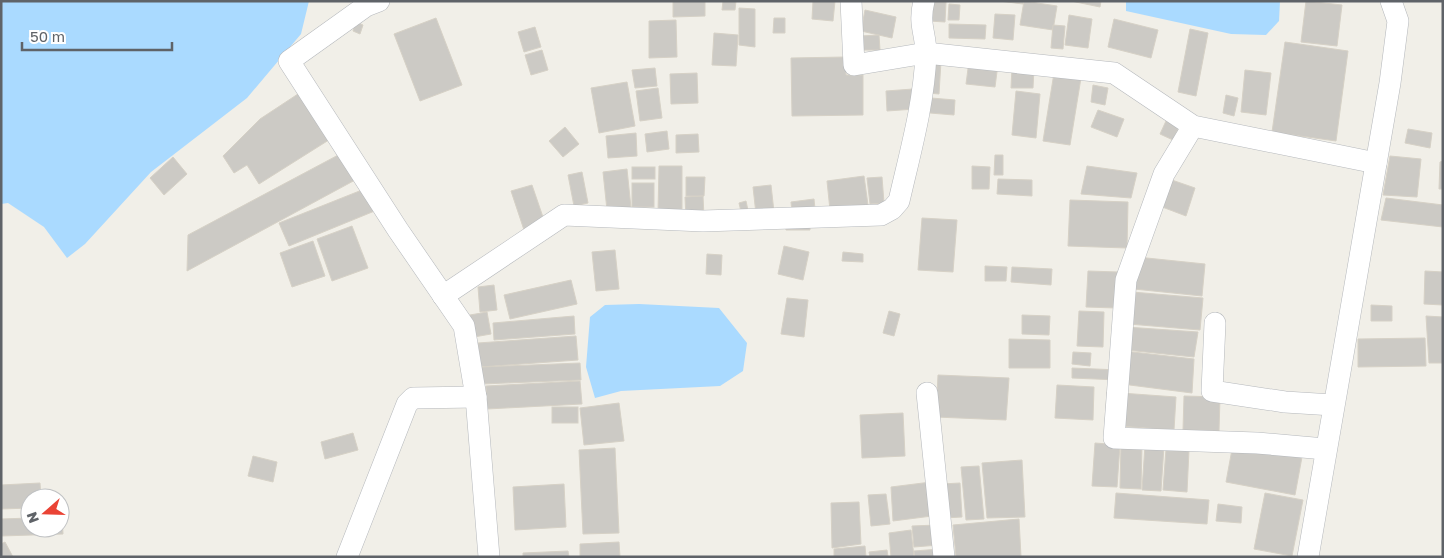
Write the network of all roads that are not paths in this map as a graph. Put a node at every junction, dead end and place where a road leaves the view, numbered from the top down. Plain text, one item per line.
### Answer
1 (379, 1) edge
2 (851, 1) edge
3 (924, 1) edge
4 (1391, 1) edge
5 (926, 53) junction
6 (1193, 126) junction
7 (1376, 163) junction
8 (443, 296) junction
9 (1215, 322) dead end
10 (927, 393) dead end
11 (476, 397) junction
12 (1333, 405) junction
13 (1325, 449) junction
14 (347, 557) edge
15 (489, 557) edge
16 (944, 557) edge
17 (1308, 557) edge

1 - 8 street
2 - 5 street
3 - 5 street
4 - 7 street
5 - 6 street
5 - 8 street
6 - 7 street
6 - 13 street
7 - 12 street
8 - 11 street
9 - 12 street
10 - 16 street
11 - 14 street
11 - 15 street
12 - 13 street
13 - 17 street

